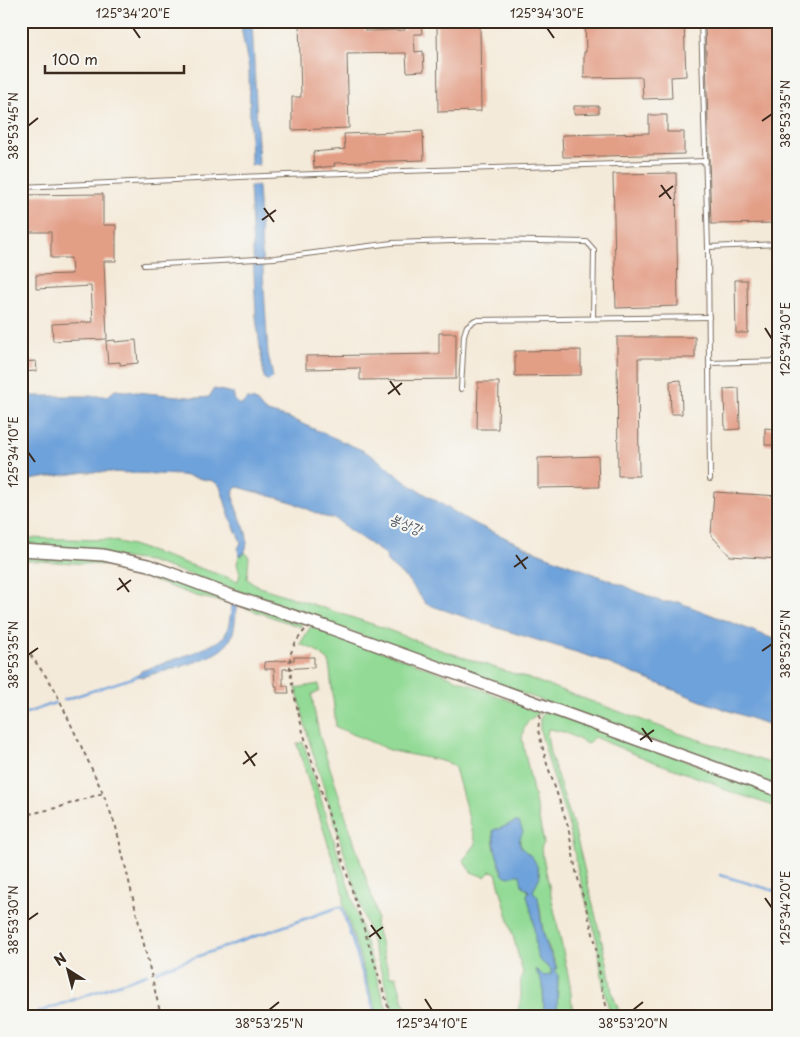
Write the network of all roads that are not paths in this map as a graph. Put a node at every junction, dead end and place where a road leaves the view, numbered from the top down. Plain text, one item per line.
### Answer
1 (702, 21) edge
2 (706, 162) junction
3 (21, 187) edge
4 (779, 244) edge
5 (708, 246) junction
6 (144, 265) dead end
7 (709, 317) junction
8 (593, 318) junction
9 (779, 360) edge
10 (709, 362) junction
11 (461, 389) dead end
12 (710, 479) dead end
13 (21, 550) edge
14 (779, 791) edge

1 - 2 lane
2 - 3 lane
2 - 5 lane
4 - 5 lane
5 - 7 lane
6 - 8 lane
7 - 8 lane
7 - 10 lane
8 - 11 lane
9 - 10 lane
10 - 12 lane
13 - 14 main road

